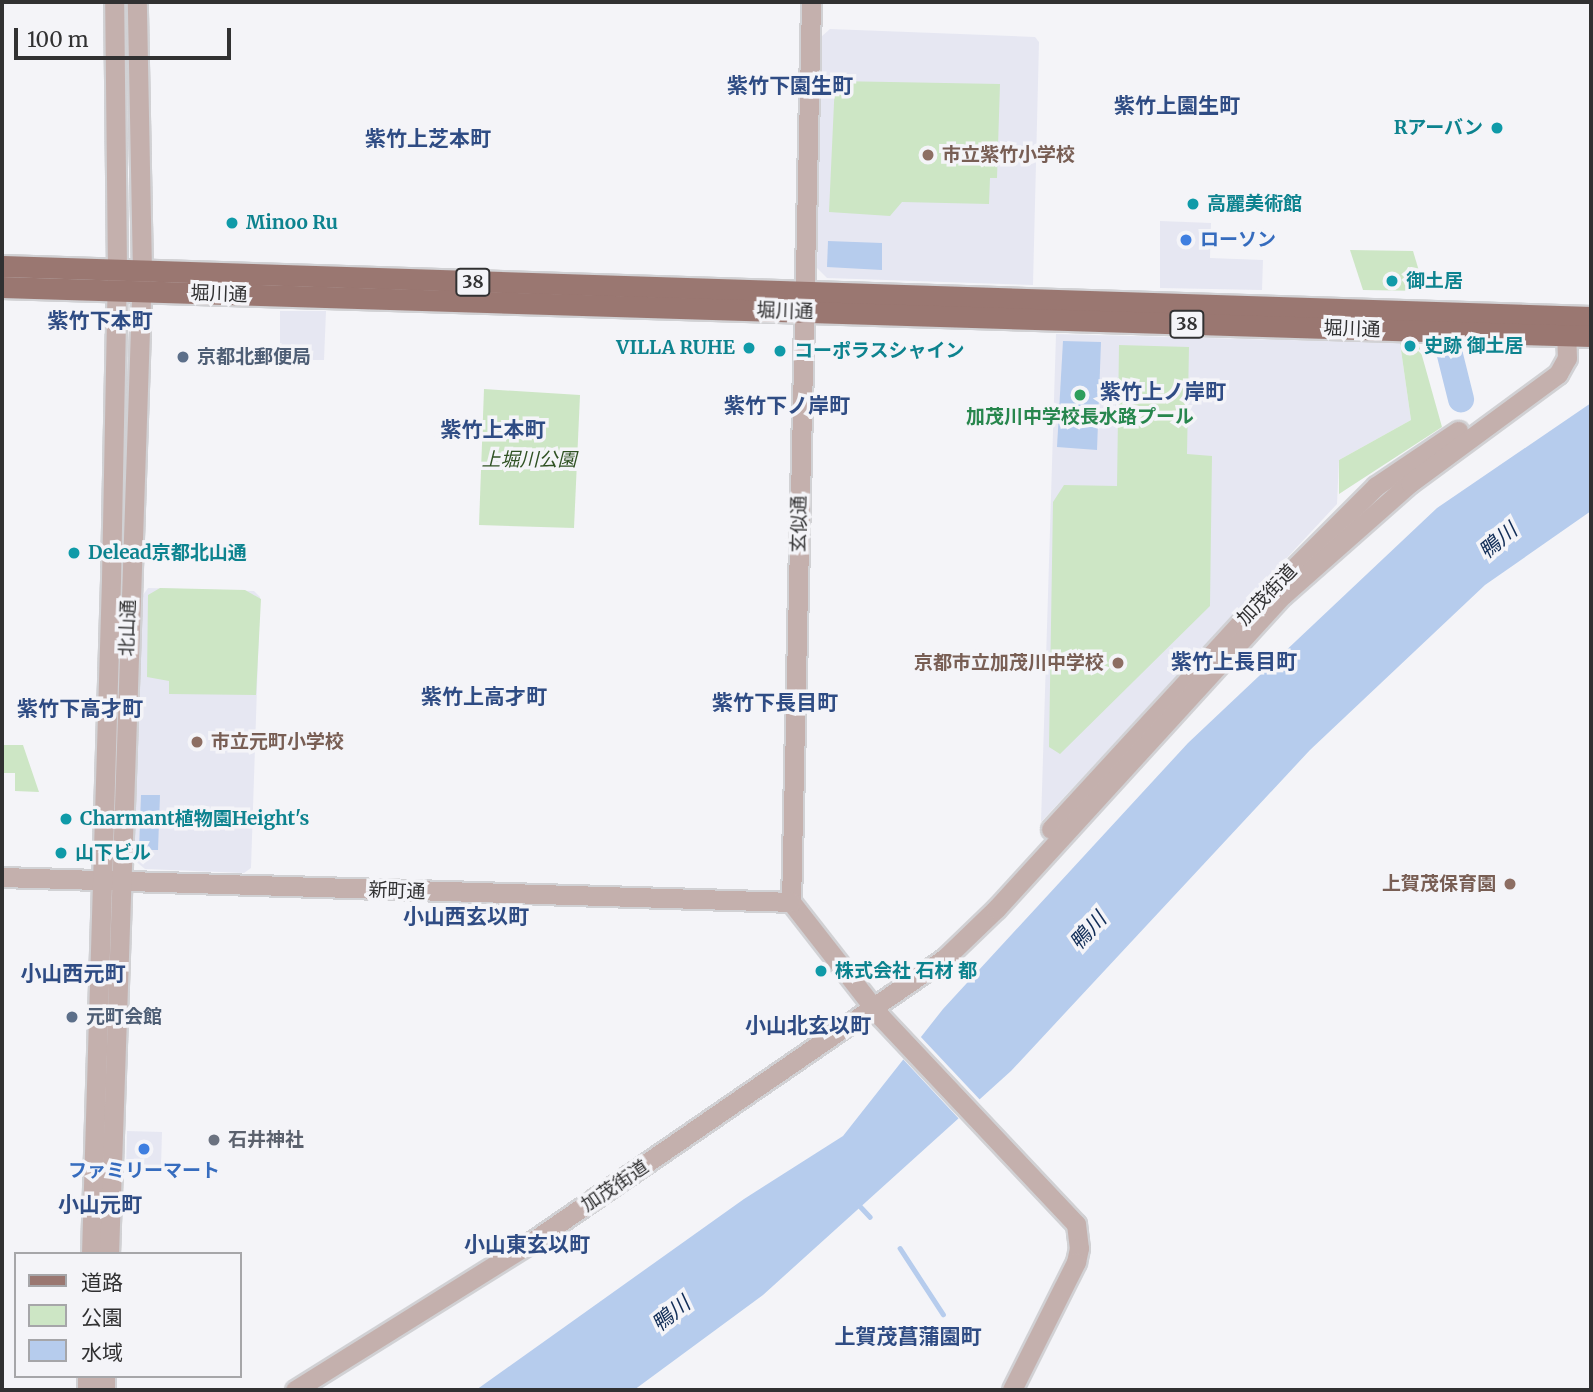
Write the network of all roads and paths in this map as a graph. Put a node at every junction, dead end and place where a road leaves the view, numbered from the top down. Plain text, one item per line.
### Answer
1 (114, 2) edge
2 (137, 2) edge
3 (811, 2) edge
4 (115, 76) junction
5 (138, 77) junction
6 (2, 267) edge
7 (116, 281) junction
8 (141, 281) junction
9 (2, 287) edge
10 (805, 302) junction
11 (1591, 317) edge
12 (1564, 329) junction
13 (1591, 336) edge
14 (116, 727) junction
15 (2, 877) edge
16 (111, 881) junction
17 (792, 902) junction
18 (877, 1011) junction
19 (91, 1252) edge
20 (109, 1252) edge
21 (295, 1390) edge
22 (1012, 1390) edge

1 - 4 street, 北山通
2 - 5 street, 北山通
3 - 10 street, 玄似通
4 - 5 street
4 - 7 street, 北山通
5 - 8 street, 北山通
6 - 7 main road, 堀川通 / 38
7 - 8 main road, 堀川通 / 38
7 - 9 main road, 堀川通 / 38
7 - 14 street, 北山通
8 - 10 main road, 堀川通 / 38
8 - 14 street, 北山通
10 - 12 main road, 堀川通 / 38
10 - 17 street, 玄似通
11 - 12 main road, 38
12 - 13 main road, 38
12 - 18 street, 加茂街道
14 - 16 street, 北山通
15 - 16 street, 新町通
16 - 17 street, 新町通
16 - 19 street, 北山通
16 - 20 street, 北山通
17 - 18 street
18 - 21 street, 加茂街道
18 - 22 street

